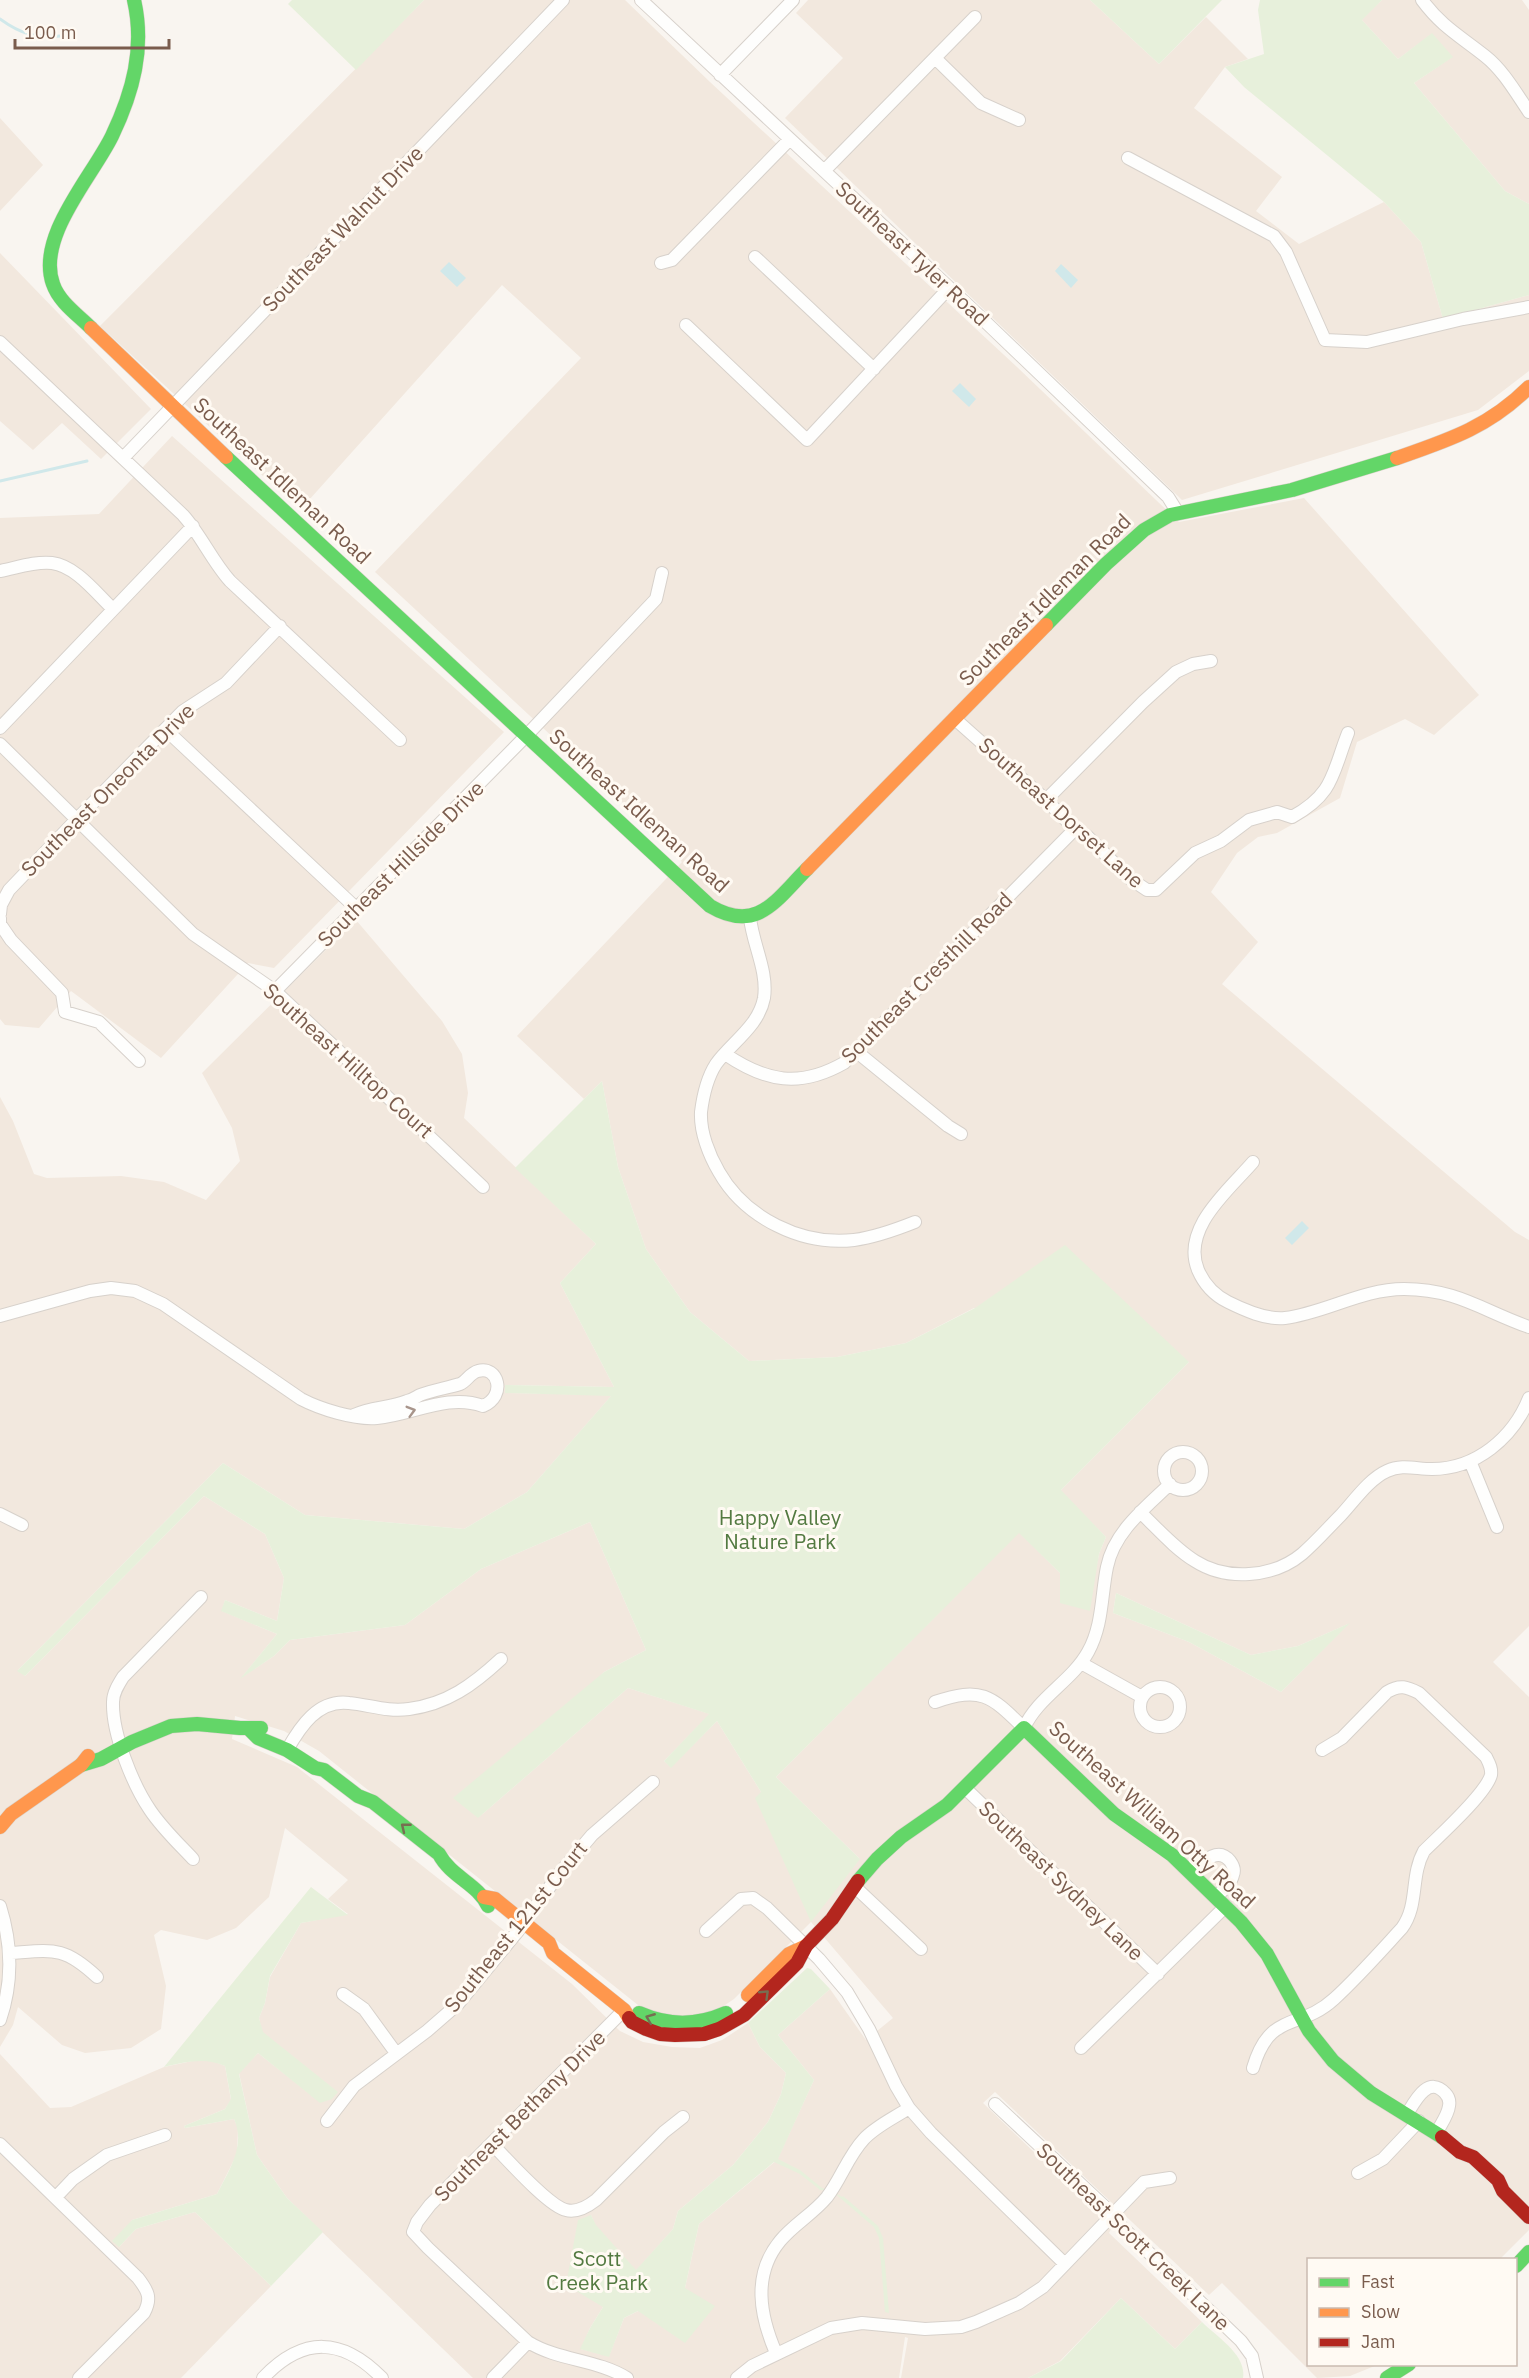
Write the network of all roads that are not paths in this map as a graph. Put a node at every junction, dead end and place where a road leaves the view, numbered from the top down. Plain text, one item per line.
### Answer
1 (134, 0) edge
2 (563, 0) edge
3 (641, 0) edge
4 (793, 0) edge
5 (1422, 0) edge
6 (975, 17) dead end
7 (935, 58) junction
8 (720, 75) junction
9 (1529, 112) edge
10 (1019, 120) dead end
11 (790, 139) junction
12 (1128, 158) dead end
13 (824, 171) junction
14 (755, 257) dead end
15 (660, 262) dead end
16 (949, 288) junction
17 (1529, 307) edge
18 (686, 325) dead end
19 (0, 342) edge
20 (874, 369) junction
21 (1529, 387) edge
22 (172, 406) junction
23 (123, 458) junction
24 (1178, 513) junction
25 (193, 526) junction
26 (0, 571) edge
27 (662, 573) dead end
28 (113, 609) junction
29 (280, 626) junction
30 (1210, 662) dead end
31 (955, 719) junction
32 (0, 728) edge
33 (165, 729) junction
34 (1348, 733) dead end
35 (526, 736) junction
36 (400, 740) dead end
37 (0, 744) edge
38 (1046, 800) junction
39 (77, 819) junction
40 (1075, 829) junction
41 (356, 908) junction
42 (0, 916) edge
43 (750, 918) junction
44 (275, 991) junction
45 (857, 1052) junction
46 (725, 1054) junction
47 (139, 1061) dead end
48 (961, 1134) dead end
49 (1253, 1162) dead end
50 (483, 1187) dead end
51 (915, 1222) dead end
52 (0, 1316) edge
53 (1529, 1327) edge
54 (1529, 1398) edge
55 (354, 1415) junction
56 (1470, 1461) junction
57 (1170, 1484) dead end
58 (1140, 1512) junction
59 (0, 1514) edge
60 (22, 1525) dead end
61 (1497, 1527) dead end
62 (201, 1597) dead end
63 (501, 1659) dead end
64 (1081, 1663) junction
65 (1142, 1697) dead end
66 (935, 1702) dead end
67 (1024, 1728) junction
68 (120, 1742) junction
69 (289, 1746) junction
70 (1322, 1750) dead end
71 (653, 1782) dead end
72 (965, 1788) junction
73 (5, 1814) edge
74 (0, 1827) edge
75 (193, 1859) dead end
76 (1191, 1873) junction
77 (854, 1886) junction
78 (1221, 1901) junction
79 (0, 1906) edge
80 (522, 1927) junction
81 (706, 1931) dead end
82 (807, 1946) junction
83 (921, 1949) dead end
84 (11, 1953) junction
85 (1158, 1974) junction
86 (97, 1977) dead end
87 (343, 1994) dead end
88 (624, 2010) junction
89 (1302, 2017) junction
90 (0, 2020) edge
91 (1081, 2048) dead end
92 (396, 2053) junction
93 (1253, 2068) dead end
94 (996, 2104) dead end
95 (909, 2108) junction
96 (683, 2117) dead end
97 (1413, 2117) junction
98 (327, 2121) dead end
99 (1437, 2132) junction
100 (165, 2135) dead end
101 (0, 2144) edge
102 (492, 2144) junction
103 (1358, 2173) dead end
104 (1170, 2178) dead end
105 (56, 2197) junction
106 (1112, 2215) junction
107 (1529, 2217) edge
108 (1529, 2252) edge
109 (1065, 2264) junction
110 (1517, 2264) edge
111 (528, 2342) junction
112 (776, 2353) junction
113 (1406, 2366) edge
114 (79, 2378) edge
115 (263, 2378) edge
116 (382, 2378) edge
117 (493, 2378) edge
118 (627, 2378) edge
119 (737, 2378) edge
120 (1257, 2378) edge
121 (1387, 2378) edge

1 - 22 main road, Southeast Idleman Road
2 - 22 street, Southeast Walnut Drive
3 - 8 street, Southeast Tyler Road
4 - 8 street
5 - 9 street
6 - 7 street
7 - 10 street
7 - 13 street
8 - 11 street, Southeast Tyler Road
11 - 13 street, Southeast Tyler Road
11 - 15 street
12 - 17 street
13 - 16 street, Southeast Tyler Road
14 - 20 street
16 - 20 street
16 - 24 street, Southeast Tyler Road
18 - 20 street
19 - 23 street
21 - 24 main road, Southeast Idleman Road
22 - 23 street, Southeast Walnut Drive
22 - 35 main road, Southeast Idleman Road
23 - 25 street
24 - 31 main road, Southeast Idleman Road
25 - 28 street
25 - 29 street
26 - 28 street
27 - 35 street, Southeast Hillside Drive
28 - 32 street
29 - 33 street, Southeast Oneonta Drive
29 - 36 street
30 - 38 street
31 - 38 street, Southeast Dorset Lane
31 - 43 main road, Southeast Idleman Road
33 - 39 street, Southeast Oneonta Drive
33 - 41 street
34 - 40 street, Southeast Dorset Lane
35 - 41 street, Southeast Hillside Drive
35 - 43 main road, Southeast Idleman Road
37 - 39 street, Southeast Hilltop Court
38 - 40 street, Southeast Dorset Lane
39 - 42 street, Southeast Oneonta Drive
39 - 44 street, Southeast Hilltop Court
40 - 45 street, Southeast Cresthill Road
41 - 44 street, Southeast Hillside Drive
42 - 47 street, Southeast Oneonta Drive
43 - 46 street
44 - 50 street, Southeast Hilltop Court
45 - 46 street, Southeast Cresthill Road
45 - 48 street
46 - 51 street
49 - 53 street
52 - 55 street
54 - 56 street
55 -> 55 street
56 - 58 street
56 - 61 street
57 - 58 street
58 - 64 street
59 - 60 street
62 - 68 street
63 - 69 street
64 - 65 street
64 - 67 street
66 - 67 street
67 - 72 main road, Southeast William Otty Road
67 - 76 main road, Southeast William Otty Road
68 - 69 main road, Southeast William Otty Road
68 - 73 main road, Southeast William Otty Road
68 - 75 street
69 - 80 main road, Southeast William Otty Road
70 - 89 street
71 - 80 street, Southeast 121st Court
72 - 77 main road, Southeast William Otty Road
72 - 85 street, Southeast Sydney Lane
73 - 74 main road, Southeast William Otty Road
76 - 78 main road, Southeast William Otty Road
76 - 78 street
77 - 82 main road, Southeast William Otty Road
77 - 83 street
78 - 85 street
78 - 89 main road, Southeast William Otty Road
79 - 84 street
80 - 88 main road, Southeast William Otty Road
80 - 92 street, Southeast 121st Court
81 - 82 street
82 - 88 main road, Southeast William Otty Road
82 - 95 street
84 - 86 street
84 - 90 street
85 - 91 street
87 - 92 street
88 - 102 street, Southeast Bethany Drive
89 - 93 street
89 - 97 main road, Southeast William Otty Road
92 - 98 street, Southeast 121st Court
94 - 106 street, Southeast Scott Creek Lane
95 - 109 street
95 - 112 street
96 - 102 street
97 - 99 main road, Southeast William Otty Road
97 - 99 street
97 - 103 street
99 - 107 main road, Southeast William Otty Road
100 - 105 street
101 - 105 street
102 - 111 street, Southeast Bethany Drive
104 - 106 street
105 - 114 street
106 - 109 street
106 - 120 street, Southeast Scott Creek Lane
108 - 110 main road
109 - 112 street
111 - 117 street
111 - 118 street
112 - 119 street
113 - 121 main road
115 - 116 street

